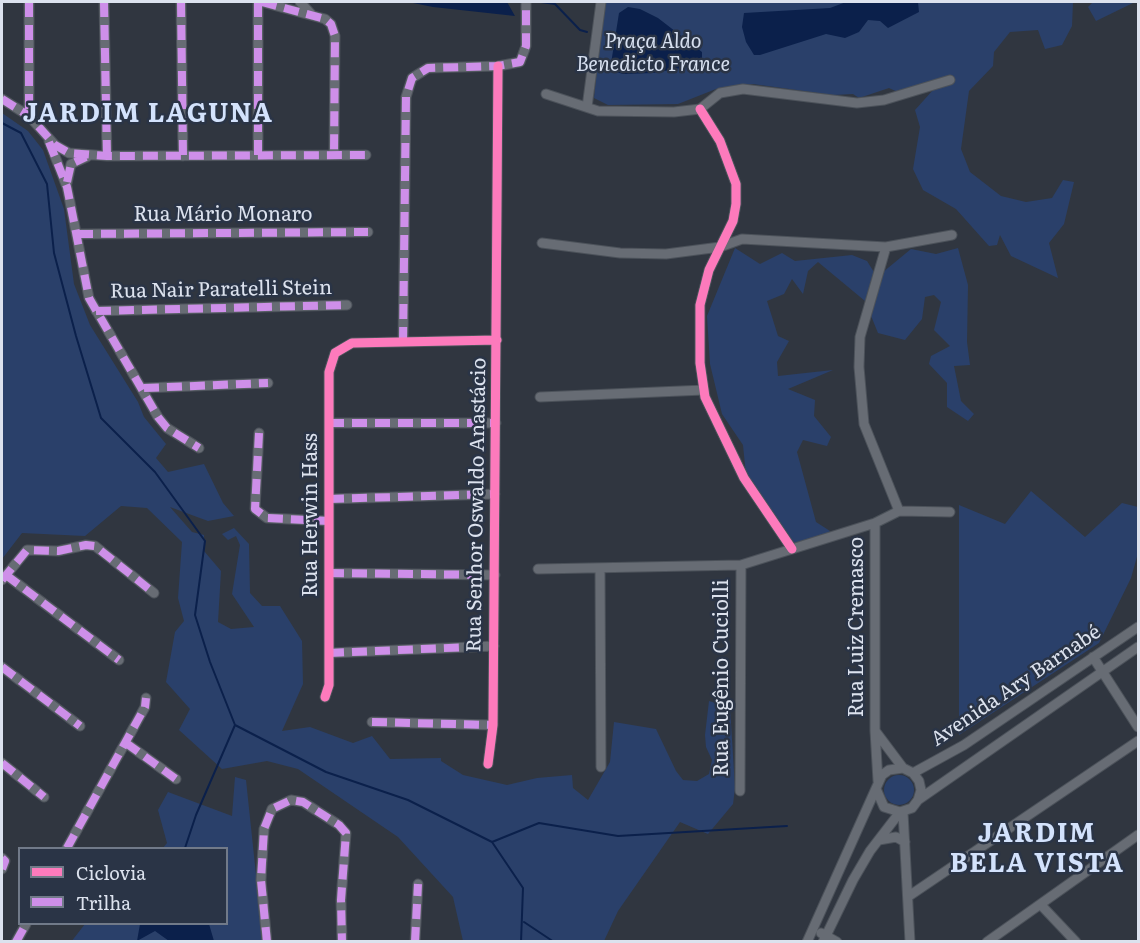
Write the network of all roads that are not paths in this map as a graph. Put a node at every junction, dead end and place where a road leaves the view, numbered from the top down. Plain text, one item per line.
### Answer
1 (29, 2) edge
2 (105, 2) edge
3 (181, 2) edge
4 (260, 2) edge
5 (300, 2) edge
6 (526, 2) edge
7 (601, 2) edge
8 (277, 3) edge
9 (314, 16) junction
10 (498, 66) junction
11 (950, 80) dead end
12 (546, 94) dead end
13 (2, 99) edge
14 (587, 107) junction
15 (700, 109) junction
16 (29, 116) junction
17 (43, 131) junction
18 (334, 154) junction
19 (366, 155) dead end
20 (92, 156) junction
21 (106, 156) junction
22 (183, 156) junction
23 (258, 156) junction
24 (67, 187) junction
25 (368, 232) dead end
26 (78, 234) junction
27 (952, 235) dead end
28 (542, 243) dead end
29 (720, 247) junction
30 (886, 247) junction
31 (347, 305) dead end
32 (96, 311) junction
33 (497, 340) junction
34 (403, 342) junction
35 (268, 383) dead end
36 (144, 388) junction
37 (704, 390) junction
38 (540, 398) dead end
39 (329, 423) junction
40 (496, 423) junction
41 (259, 434) dead end
42 (199, 448) dead end
43 (495, 494) junction
44 (329, 499) junction
45 (899, 511) junction
46 (950, 512) dead end
47 (329, 521) junction
48 (875, 523) junction
49 (792, 549) junction
50 (741, 565) junction
51 (538, 568) dead end
52 (600, 568) junction
53 (329, 573) junction
54 (495, 575) junction
55 (4, 578) edge
56 (154, 593) dead end
57 (1138, 627) edge
58 (494, 646) junction
59 (1138, 647) edge
60 (329, 652) junction
61 (1093, 657) junction
62 (119, 660) dead end
63 (2, 667) edge
64 (1102, 672) junction
65 (325, 697) dead end
66 (146, 698) dead end
67 (372, 722) dead end
68 (493, 725) junction
69 (80, 726) dead end
70 (1138, 727) edge
71 (875, 731) junction
72 (1138, 741) edge
73 (126, 743) junction
74 (2, 763) edge
75 (488, 764) dead end
76 (602, 767) dead end
77 (908, 770) junction
78 (176, 779) dead end
79 (877, 786) junction
80 (740, 791) dead end
81 (44, 797) dead end
82 (918, 800) junction
83 (902, 812) junction
84 (1138, 835) edge
85 (879, 840) junction
86 (905, 842) junction
87 (68, 847) edge
88 (2, 858) edge
89 (2, 869) edge
90 (418, 884) dead end
91 (909, 896) junction
92 (1041, 905) junction
93 (25, 925) edge
94 (813, 930) junction
95 (824, 939) edge
96 (16, 942) edge
97 (267, 942) edge
98 (342, 942) edge
99 (415, 942) edge
100 (807, 942) edge
101 (837, 942) edge
102 (910, 942) edge
103 (987, 942) edge
104 (1076, 942) edge

1 - 16 street
2 - 21 street
3 - 22 street
4 - 8 street
4 - 23 street
5 - 9 street
6 - 10 street
7 - 14 street
8 - 9 street
9 - 18 street
10 - 33 street, Rua Senhor Oswaldo Anastácio
10 - 34 street
11 - 15 street
12 - 14 street
13 - 16 street
14 - 15 street
15 - 29 street
16 - 17 street
17 - 20 street
17 - 24 street
18 - 19 street
18 - 23 street
20 - 21 street
20 - 24 street
21 - 22 street
22 - 23 street
24 - 26 street
25 - 26 street, Rua Mário Monaro
26 - 32 street
27 - 30 street
28 - 29 street
29 - 30 street
29 - 37 street
30 - 45 street
31 - 32 street, Rua Nair Paratelli Stein
32 - 36 street
33 - 34 street
33 - 40 street, Rua Senhor Oswaldo Anastácio
34 - 39 street, Rua Herwin Hass
35 - 36 street
36 - 42 street
37 - 38 street
37 - 49 street
39 - 40 street
39 - 44 street, Rua Herwin Hass
40 - 43 street, Rua Senhor Oswaldo Anastácio
41 - 47 street
43 - 44 street
43 - 54 street, Rua Senhor Oswaldo Anastácio
44 - 47 street, Rua Herwin Hass
45 - 46 street
45 - 48 street
47 - 53 street, Rua Herwin Hass
48 - 49 street
48 - 71 street, Rua Luiz Cremasco
49 - 50 street
50 - 52 street
50 - 80 street, Rua Eugênio Cuciolli
51 - 52 street
52 - 76 street
53 - 54 street
53 - 60 street, Rua Herwin Hass
54 - 58 street, Rua Senhor Oswaldo Anastácio
55 - 56 street
55 - 62 street
57 - 61 street, Avenida Ary Barnabé
58 - 60 street
58 - 68 street, Rua Senhor Oswaldo Anastácio
59 - 64 street, Avenida Ary Barnabé
60 - 65 street, Rua Herwin Hass
61 - 64 street
61 - 77 street, Avenida Ary Barnabé
63 - 69 street
64 - 70 street
64 - 82 street, Avenida Ary Barnabé
66 - 73 street
67 - 68 street
68 - 75 street, Rua Senhor Oswaldo Anastácio
71 - 77 street, Rua Luiz Cremasco
71 - 79 street, Rua Luiz Cremasco
72 - 91 street
73 - 78 street
73 - 87 street
74 - 81 street
77 - 79 street, Avenida Ary Barnabé
77 - 82 street
79 - 83 street
79 - 94 street
82 - 83 street, Avenida Ary Barnabé
83 - 85 street, Avenida Ary Barnabé
83 - 86 street
84 - 92 street
85 - 86 street
85 - 95 street, Avenida Ary Barnabé
86 - 91 street
88 - 89 street
90 - 99 street
91 - 102 street
92 - 103 street
92 - 104 street
93 - 96 street
94 - 95 street
94 - 100 street
95 - 101 street
97 - 98 street

